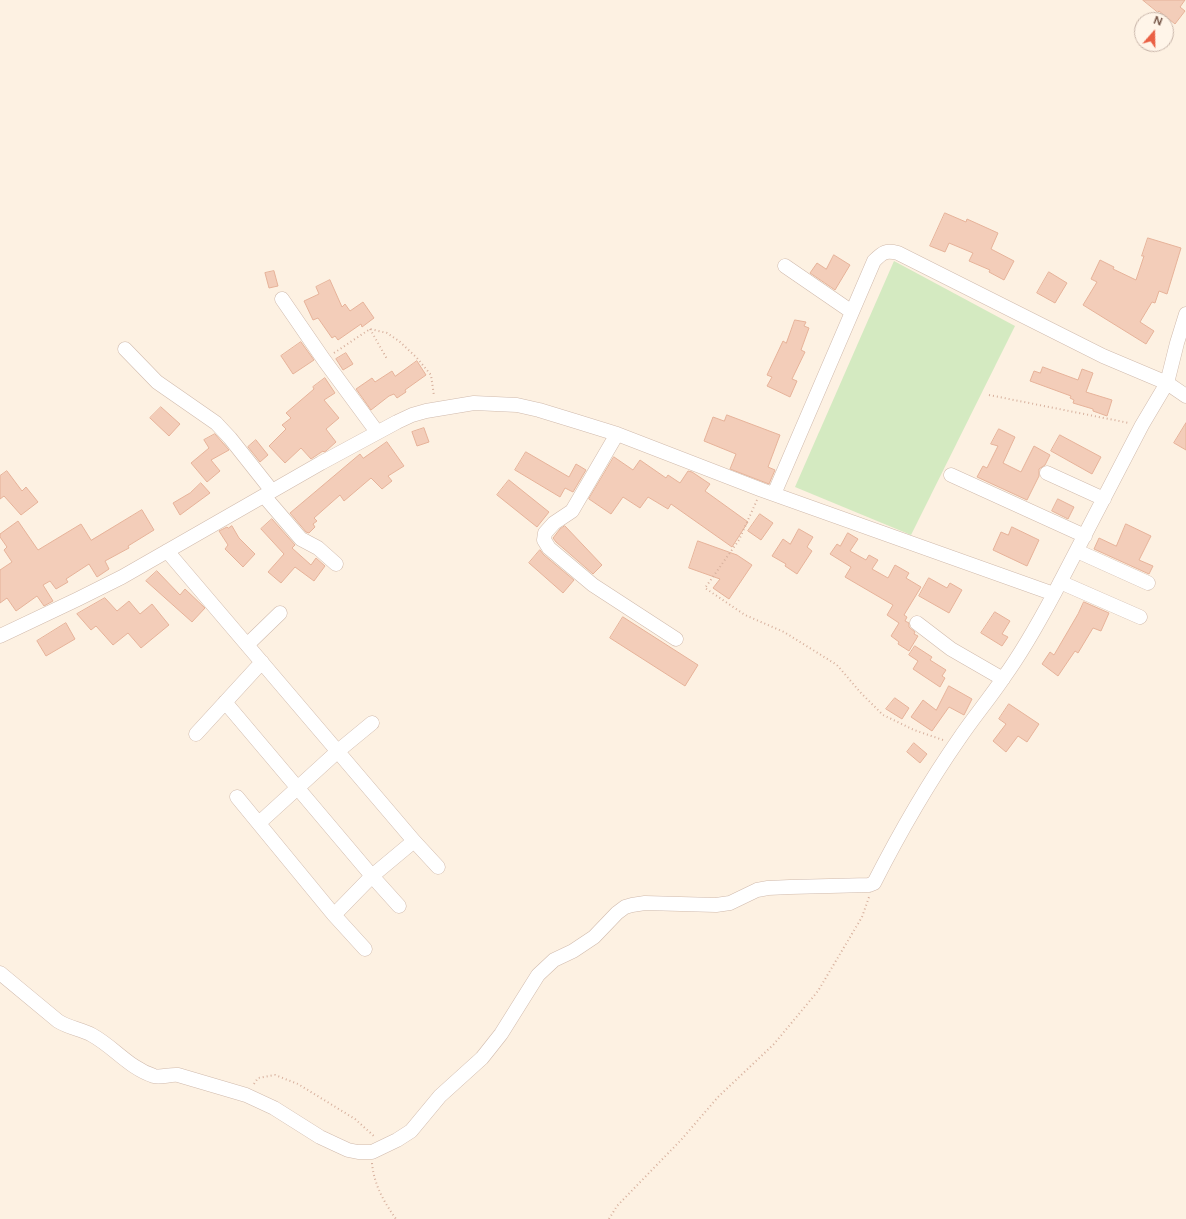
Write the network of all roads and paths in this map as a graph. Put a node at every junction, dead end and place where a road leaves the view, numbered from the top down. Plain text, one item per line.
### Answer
1 (785, 266) dead end
2 (282, 299) dead end
3 (852, 312) junction
4 (1186, 314) edge
5 (370, 329) junction
6 (125, 349) dead end
7 (387, 359) dead end
8 (324, 360) junction
9 (1167, 383) junction
10 (989, 395) dead end
11 (1186, 396) edge
12 (436, 410) junction
13 (1142, 425) junction
14 (378, 432) junction
15 (617, 434) junction
16 (1047, 473) dead end
17 (951, 475) dead end
18 (768, 492) junction
19 (268, 493) junction
20 (1104, 498) junction
21 (1085, 536) junction
22 (167, 551) junction
23 (1077, 551) junction
24 (336, 564) dead end
25 (1148, 583) dead end
26 (1057, 588) junction
27 (280, 613) dead end
28 (1140, 617) dead end
29 (917, 623) dead end
30 (0, 636) edge
31 (676, 639) dead end
32 (247, 644) junction
33 (262, 662) junction
34 (1003, 679) junction
35 (225, 702) junction
36 (372, 723) dead end
37 (196, 734) dead end
38 (955, 744) junction
39 (338, 751) junction
40 (297, 788) junction
41 (237, 797) dead end
42 (259, 823) junction
43 (414, 841) junction
44 (438, 867) dead end
45 (372, 876) junction
46 (874, 883) junction
47 (399, 906) dead end
48 (334, 914) junction
49 (364, 950) dead end
50 (0, 973) edge
51 (246, 1095) junction
52 (385, 1146) junction
53 (372, 1152) junction
54 (396, 1219) edge
55 (609, 1219) edge

1 - 3 street
2 - 8 street
3 - 9 street
3 - 18 street
4 - 9 street
5 - 7 path
5 - 8 path
5 - 12 path
6 - 19 street
8 - 14 street
9 - 11 street
9 - 13 street
10 - 13 path
12 - 14 street
12 - 15 street
13 - 20 street
14 - 19 street
15 - 18 street
15 - 31 street
16 - 20 street
17 - 21 street
18 - 26 street
18 - 38 path
19 - 22 street
19 - 24 street
20 - 21 street
21 - 23 street
22 - 30 street
22 - 32 street
23 - 25 street
23 - 26 street
26 - 28 street
26 - 34 street
27 - 32 street
29 - 34 street
32 - 33 street
33 - 35 street
33 - 39 street
34 - 38 street
35 - 37 street
35 - 40 street
36 - 39 street
38 - 46 street
39 - 40 street
39 - 43 street
40 - 42 street
40 - 45 street
41 - 42 street
42 - 48 street
43 - 44 street
43 - 45 street
45 - 47 street
45 - 48 street
46 - 52 street
46 - 55 path
48 - 49 street
50 - 51 street
51 - 52 path
51 - 53 street
52 - 53 street
53 - 54 path

